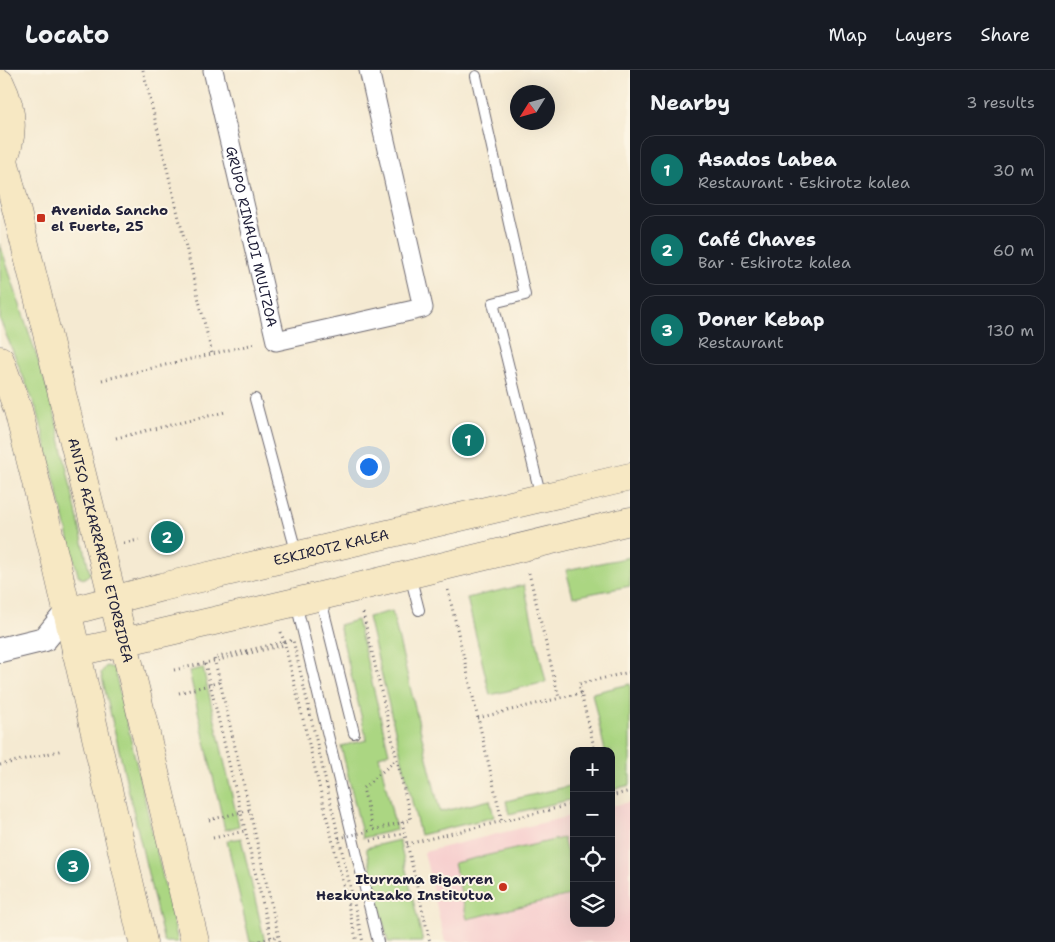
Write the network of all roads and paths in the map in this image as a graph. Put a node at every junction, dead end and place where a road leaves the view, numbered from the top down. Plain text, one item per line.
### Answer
1 (143, 70) edge
2 (212, 70) edge
3 (369, 70) edge
4 (476, 76) dead end
5 (0, 83) edge
6 (2, 162) edge
7 (254, 344) dead end
8 (212, 354) junction
9 (0, 360) edge
10 (102, 380) dead end
11 (256, 398) dead end
12 (225, 412) dead end
13 (116, 438) dead end
14 (630, 477) edge
15 (542, 498) junction
16 (630, 521) edge
17 (297, 556) junction
18 (528, 572) dead end
19 (410, 574) junction
20 (448, 590) dead end
21 (308, 599) junction
22 (113, 600) junction
23 (363, 610) dead end
24 (419, 610) dead end
25 (67, 612) junction
26 (281, 630) dead end
27 (45, 639) junction
28 (123, 642) junction
29 (285, 645) junction
30 (0, 650) edge
31 (76, 652) junction
32 (205, 664) junction
33 (174, 670) dead end
34 (630, 672) edge
35 (220, 682) junction
36 (179, 693) dead end
37 (581, 693) junction
38 (559, 698) junction
39 (478, 718) junction
40 (354, 733) dead end
41 (594, 747) edge
42 (63, 750) dead end
43 (397, 759) junction
44 (0, 765) edge
45 (630, 791) edge
46 (615, 795) edge
47 (570, 805) edge
48 (250, 810) junction
49 (209, 820) dead end
50 (502, 821) junction
51 (402, 822) junction
52 (245, 830) junction
53 (373, 830) junction
54 (405, 833) junction
55 (213, 838) dead end
56 (339, 838) junction
57 (408, 844) junction
58 (354, 845) junction
59 (279, 936) junction
60 (143, 942) edge
61 (195, 942) edge
62 (255, 942) edge
63 (272, 942) edge
64 (280, 942) edge
65 (356, 942) edge
66 (364, 942) edge
67 (378, 942) edge
68 (430, 942) edge

1 - 8 path
2 - 3 street, GRUPO RINALDI MULTZOA
4 - 15 lane
5 - 6 main road
6 - 22 main road, ANTSO AZKARRAREN ETORBIDEA
7 - 8 path
8 - 10 path
9 - 25 main road
11 - 17 lane
12 - 13 path
14 - 15 main road, ESKIROTZ KALEA
15 - 17 main road, ESKIROTZ KALEA
16 - 19 main road
17 - 22 main road, ESKIROTZ KALEA
18 - 38 path
19 - 21 main road
19 - 24 lane
20 - 39 path
21 - 28 main road
21 - 40 lane
21 - 58 lane
22 - 25 main road, ESKIROTZ KALEA
22 - 28 main road, ANTSO AZKARRAREN ETORBIDEA
23 - 43 path
25 - 27 street
25 - 31 main road
26 - 29 path
27 - 30 street
27 - 31 street
28 - 31 main road
28 - 61 main road, ANTSO AZKARRAREN ETORBIDEA
29 - 32 path
29 - 65 path
31 - 60 main road
32 - 33 path
32 - 52 path
34 - 37 path
35 - 36 path, bridge
35 - 48 path
35 - 56 path, bridge
37 - 38 path
37 - 41 path
38 - 39 path
39 - 50 path
42 - 44 path
43 - 51 path
43 - 53 path
45 - 46 path
47 - 50 path
48 - 49 path, bridge
48 - 59 path
50 - 57 path
51 - 53 path
51 - 54 path
52 - 55 path
52 - 63 path
53 - 56 path, bridge
54 - 57 path
54 - 58 path
56 - 66 path, bridge
57 - 68 path
58 - 67 lane
59 - 62 path, bridge
59 - 64 path, bridge

